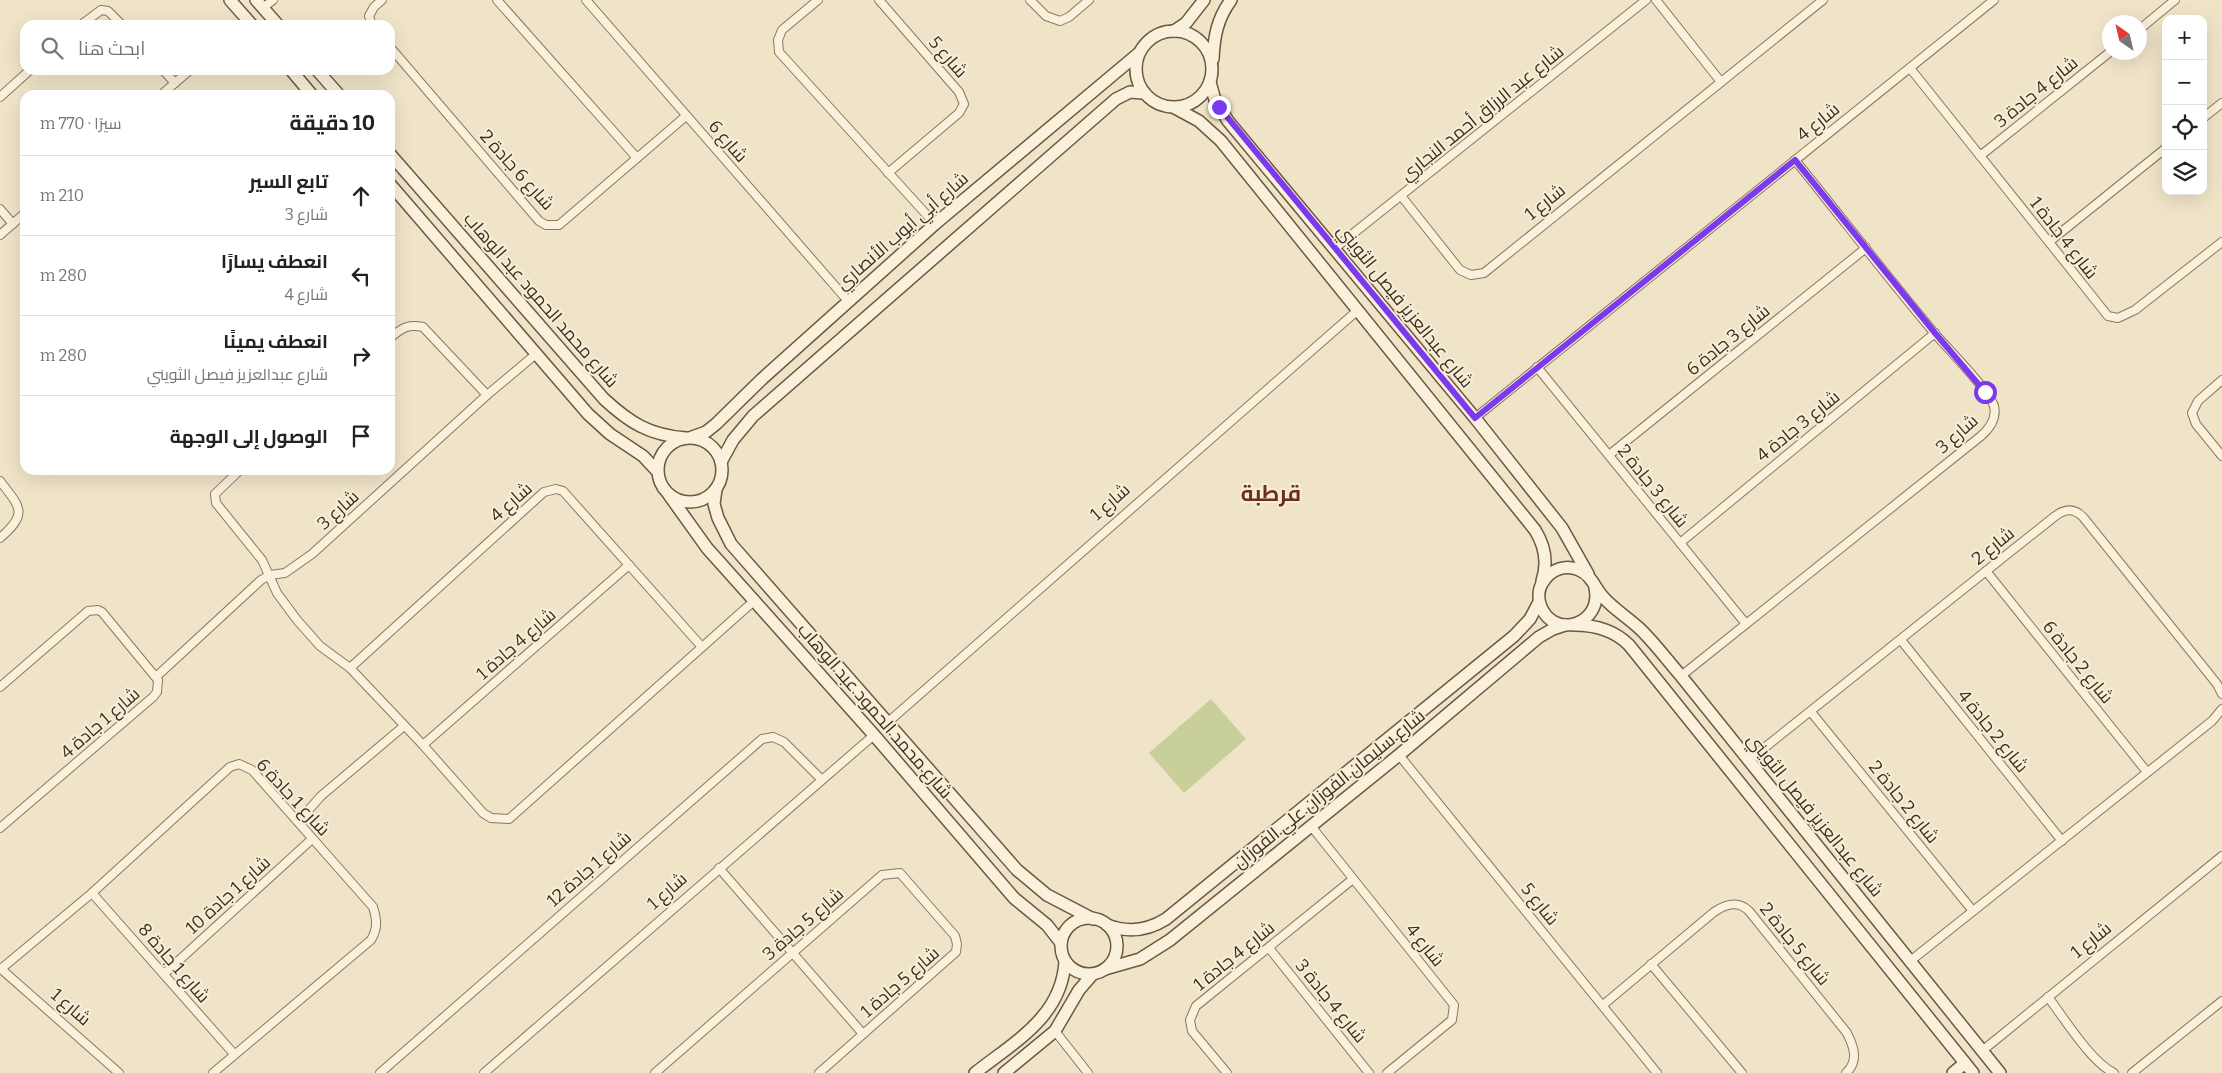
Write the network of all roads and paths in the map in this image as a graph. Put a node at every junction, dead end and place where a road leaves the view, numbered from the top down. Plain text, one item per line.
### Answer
1 (230, 0) edge
2 (272, 0) edge
3 (382, 0) edge
4 (497, 0) edge
5 (586, 0) edge
6 (818, 0) edge
7 (879, 0) edge
8 (1030, 0) edge
9 (1089, 0) edge
10 (1204, 0) edge
11 (1231, 0) edge
12 (1646, 0) edge
13 (1656, 0) edge
14 (1823, 0) edge
15 (1994, 0) edge
16 (2175, 0) edge
17 (260, 4) edge
18 (88, 20) edge
19 (117, 20) edge
20 (245, 20) edge
21 (274, 20) edge
22 (370, 20) edge
23 (2147, 23) edge
24 (1174, 31) junction
25 (395, 53) edge
26 (1139, 53) junction
27 (2102, 58) edge
28 (1213, 66) junction
29 (1910, 68) junction
30 (24, 75) edge
31 (168, 75) edge
32 (184, 75) edge
33 (295, 75) edge
34 (321, 75) edge
35 (1210, 82) junction
36 (1721, 82) junction
37 (175, 83) junction
38 (167, 90) edge
39 (308, 90) edge
40 (335, 90) edge
41 (1143, 93) junction
42 (0, 97) edge
43 (2222, 102) edge
44 (1175, 108) junction
45 (2207, 115) edge
46 (686, 116) junction
47 (2164, 150) edge
48 (1980, 156) junction
49 (637, 158) junction
50 (1012, 159) junction
51 (395, 160) edge
52 (1795, 160) junction
53 (888, 173) junction
54 (1028, 175) junction
55 (395, 190) edge
56 (1402, 196) junction
57 (0, 209) edge
58 (20, 218) edge
59 (13, 224) junction
60 (935, 224) junction
61 (0, 235) edge
62 (2049, 242) junction
63 (2222, 242) edge
64 (1336, 248) junction
65 (1866, 248) junction
66 (503, 284) junction
67 (489, 297) junction
68 (848, 301) junction
69 (521, 305) junction
70 (1358, 310) junction
71 (506, 317) junction
72 (1935, 333) junction
73 (395, 334) edge
74 (536, 354) junction
75 (1537, 367) junction
76 (2222, 380) edge
77 (487, 396) junction
78 (1475, 418) junction
79 (689, 438) junction
80 (1609, 456) junction
81 (2222, 456) edge
82 (721, 462) junction
83 (657, 471) junction
84 (235, 475) edge
85 (0, 480) edge
86 (716, 489) junction
87 (669, 495) junction
88 (0, 538) edge
89 (1680, 543) junction
90 (629, 565) junction
91 (1986, 572) junction
92 (270, 575) junction
93 (1593, 583) junction
94 (1542, 584) junction
95 (755, 600) junction
96 (1540, 602) junction
97 (1746, 624) junction
98 (1570, 625) junction
99 (1901, 640) junction
100 (702, 648) junction
101 (1476, 667) junction
102 (350, 668) junction
103 (156, 676) junction
104 (1681, 676) junction
105 (1487, 682) junction
106 (0, 687) edge
107 (2222, 694) edge
108 (2222, 709) edge
109 (1812, 712) junction
110 (887, 723) junction
111 (404, 726) junction
112 (874, 735) junction
113 (422, 745) junction
114 (1399, 755) junction
115 (1749, 760) junction
116 (2148, 772) junction
117 (821, 779) junction
118 (298, 822) junction
119 (1311, 826) junction
120 (0, 828) edge
121 (312, 839) junction
122 (2062, 841) junction
123 (1818, 846) junction
124 (2222, 856) edge
125 (1802, 859) junction
126 (719, 868) junction
127 (1837, 869) junction
128 (1353, 879) junction
129 (1821, 882) junction
130 (92, 893) junction
131 (1972, 911) junction
132 (1093, 919) junction
133 (1107, 925) junction
134 (1061, 943) junction
135 (1269, 948) junction
136 (956, 952) joint
137 (793, 953) junction
138 (1065, 962) junction
139 (1909, 962) junction
140 (1651, 964) junction
141 (1, 969) edge
142 (1105, 969) junction
143 (164, 974) junction
144 (1093, 974) junction
145 (2048, 997) junction
146 (2222, 1001) edge
147 (1603, 1005) junction
148 (1055, 1031) junction
149 (863, 1034) junction
150 (1982, 1051) junction
151 (234, 1054) junction
152 (1965, 1064) junction
153 (119, 1073) edge
154 (213, 1073) edge
155 (380, 1073) edge
156 (484, 1073) edge
157 (655, 1073) edge
158 (820, 1073) edge
159 (975, 1073) edge
160 (1004, 1073) edge
161 (1088, 1073) edge
162 (1227, 1073) edge
163 (1370, 1073) edge
164 (1387, 1073) edge
165 (1657, 1073) edge
166 (1742, 1073) edge
167 (1846, 1073) edge
168 (1954, 1073) edge
169 (1973, 1073) edge
170 (2000, 1073) edge
171 (2114, 1073) edge
172 (2132, 1073) edge

1 - 20 street
2 - 17 street
3 - 22 street
4 - 49 street
5 - 46 street, شارع 6
6 - 53 street
7 - 53 street, شارع 5
8 - 9 street
10 - 24 street
11 - 28 street
12 - 56 street, شارع عبد الرزاق أحمد النجاري
13 - 36 street
14 - 36 street, شارع 1
15 - 29 street, شارع 4
16 - 23 street
17 - 21 street
18 - 19 street
24 - 26 street
24 - 28 street
25 - 49 street, شارع 6 جادة 2
26 - 41 street
26 - 50 street, شارع أبي أيوب الأنصاري
27 - 48 street, شارع 4 جادة 3
28 - 35 street
29 - 48 street, شارع 4 جادة 1
29 - 52 street, شارع 4
30 - 42 street
31 - 37 street
32 - 37 street
33 - 39 street
34 - 40 street
35 - 44 street
35 - 64 street, شارع عبدالعزيز فيصل الثويني
36 - 56 street, شارع 1
37 - 38 street
41 - 44 street
41 - 54 street
43 - 45 street
44 - 70 street
46 - 49 street, شارع 6 جادة 2
46 - 68 street, شارع 6
47 - 62 street
48 - 62 street, شارع 4 جادة 1
50 - 54 street
50 - 60 street, شارع أبي أيوب الأنصاري
51 - 66 street, شارع محمد الحمود عبد الوهاب
52 - 65 street, شارع 3
52 - 75 street, شارع 4
53 - 60 street
54 - 82 street
55 - 67 street, شارع محمد الحمود عبد الوهاب
56 - 64 street, شارع عبد الرزاق أحمد النجاري
57 - 59 street
58 - 59 street
59 - 61 street
60 - 68 street, شارع أبي أيوب الأنصاري
62 - 63 street, شارع 4 جادة 1
64 - 78 street, شارع عبدالعزيز فيصل الثويني
65 - 72 street, شارع 3
65 - 80 street, شارع 3 جادة 6
66 - 67 street
66 - 69 street, شارع محمد الحمود عبد الوهاب
67 - 71 street, شارع محمد الحمود عبد الوهاب
68 - 79 street, شارع أبي أيوب الأنصاري
69 - 71 street
69 - 79 street, شارع محمد الحمود عبد الوهاب
70 - 94 street
70 - 110 street, شارع 1
71 - 74 street, شارع محمد الحمود عبد الوهاب
72 - 89 street, شارع 3 جادة 4
72 - 97 street, شارع 3
73 - 77 street
74 - 77 street, شارع 3
74 - 83 street, شارع محمد الحمود عبد الوهاب
75 - 78 street, شارع 4
75 - 80 street, شارع 3 جادة 2
76 - 81 street
77 - 92 street, شارع 3
78 - 93 street, شارع عبدالعزيز فيصل الثويني
79 - 82 street
79 - 83 street
80 - 89 street, شارع 3 جادة 2
82 - 86 street
83 - 87 street
84 - 92 street
85 - 88 street
86 - 87 street
86 - 110 street, شارع محمد الحمود عبد الوهاب
87 - 95 street, شارع محمد الحمود عبد الوهاب
89 - 97 street, شارع 3 جادة 2
90 - 100 street, شارع 4
90 - 102 street, شارع 4
90 - 113 street, شارع 4 جادة 1
91 - 99 street, شارع 2
91 - 107 street, شارع 2
91 - 116 street, شارع 2 جادة 6
92 - 102 street
92 - 103 street, شارع 3
93 - 94 street
93 - 98 street
93 - 104 street, شارع عبدالعزيز فيصل الثويني
94 - 96 street
95 - 100 street
95 - 112 street, شارع محمد الحمود عبد الوهاب
96 - 98 street
96 - 101 street, شارع سليمان الفوزان علي الفوزان
97 - 104 street, شارع 3
98 - 105 street, شارع سليمان الفوزان علي الفوزان
98 - 125 street
99 - 109 street, شارع 2
99 - 122 street, شارع 2 جادة 4
100 - 113 street
101 - 105 street
101 - 133 street, شارع سليمان الفوزان علي الفوزان
102 - 111 street
103 - 106 street, شارع 1 جادة 4
103 - 120 street, شارع 1 جادة 4
104 - 115 street, شارع عبدالعزيز فيصل الثويني
105 - 114 street, شارع سليمان الفوزان علي الفوزان
108 - 116 street
109 - 115 street, شارع 2
109 - 131 street, شارع 2 جادة 2
110 - 132 street, شارع محمد الحمود عبد الوهاب
111 - 113 street
111 - 118 street
112 - 117 street, شارع 1
112 - 134 street, شارع محمد الحمود عبد الوهاب
114 - 119 street, شارع سليمان الفوزان علي الفوزان
114 - 147 street, شارع 5
115 - 123 street, شارع عبدالعزيز فيصل الثويني
116 - 122 street
117 - 126 street, شارع 1
117 - 155 street, شارع 1 جادة 12
118 - 121 street, شارع 1 جادة 6
118 - 130 street, شارع 1 جادة 6
119 - 128 street, شارع 4
119 - 142 street, شارع سليمان الفوزان علي الفوزان
121 - 143 street, شارع 1 جادة 10
121 - 151 street, شارع 1 جادة 6
122 - 131 street
123 - 125 street
123 - 127 street, شارع عبدالعزيز فيصل الثويني
124 - 145 street, شارع 1
125 - 129 street
126 - 137 street, شارع 5 جادة 1
126 - 156 street, شارع 1
127 - 129 street
127 - 139 street, شارع عبدالعزيز فيصل الثويني
128 - 135 street, شارع 4 جادة 1
128 - 164 street, شارع 4
129 - 152 street
130 - 141 street, شارع 1 جادة 6
130 - 143 street, شارع 1 جادة 8
131 - 139 street
132 - 133 street
132 - 134 street
133 - 142 street
134 - 138 street
135 - 162 street, شارع 4 جادة 1
135 - 163 street, شارع 4 جادة 3
136 - 137 street, شارع 5 جادة 3
136 - 149 street, شارع 5 جادة 1
137 - 149 street, شارع 5 جادة 1
137 - 157 street, شارع 5 جادة 3
138 - 144 street
138 - 159 street
139 - 150 street, شارع عبدالعزيز فيصل الثويني
140 - 147 street, شارع 5 جادة 2
140 - 166 street
140 - 167 street, شارع 5 جادة 2
141 - 153 street, شارع 1
142 - 144 street
143 - 151 street, شارع 1 جادة 8
144 - 148 street
145 - 150 street, شارع 1
145 - 171 street
146 - 172 street
147 - 165 street, شارع 5
148 - 160 street
148 - 161 street
149 - 158 street, شارع 5 جادة 1
150 - 170 street, شارع عبدالعزيز فيصل الثويني
151 - 154 street, شارع 1 جادة 6
152 - 168 street
152 - 169 street

